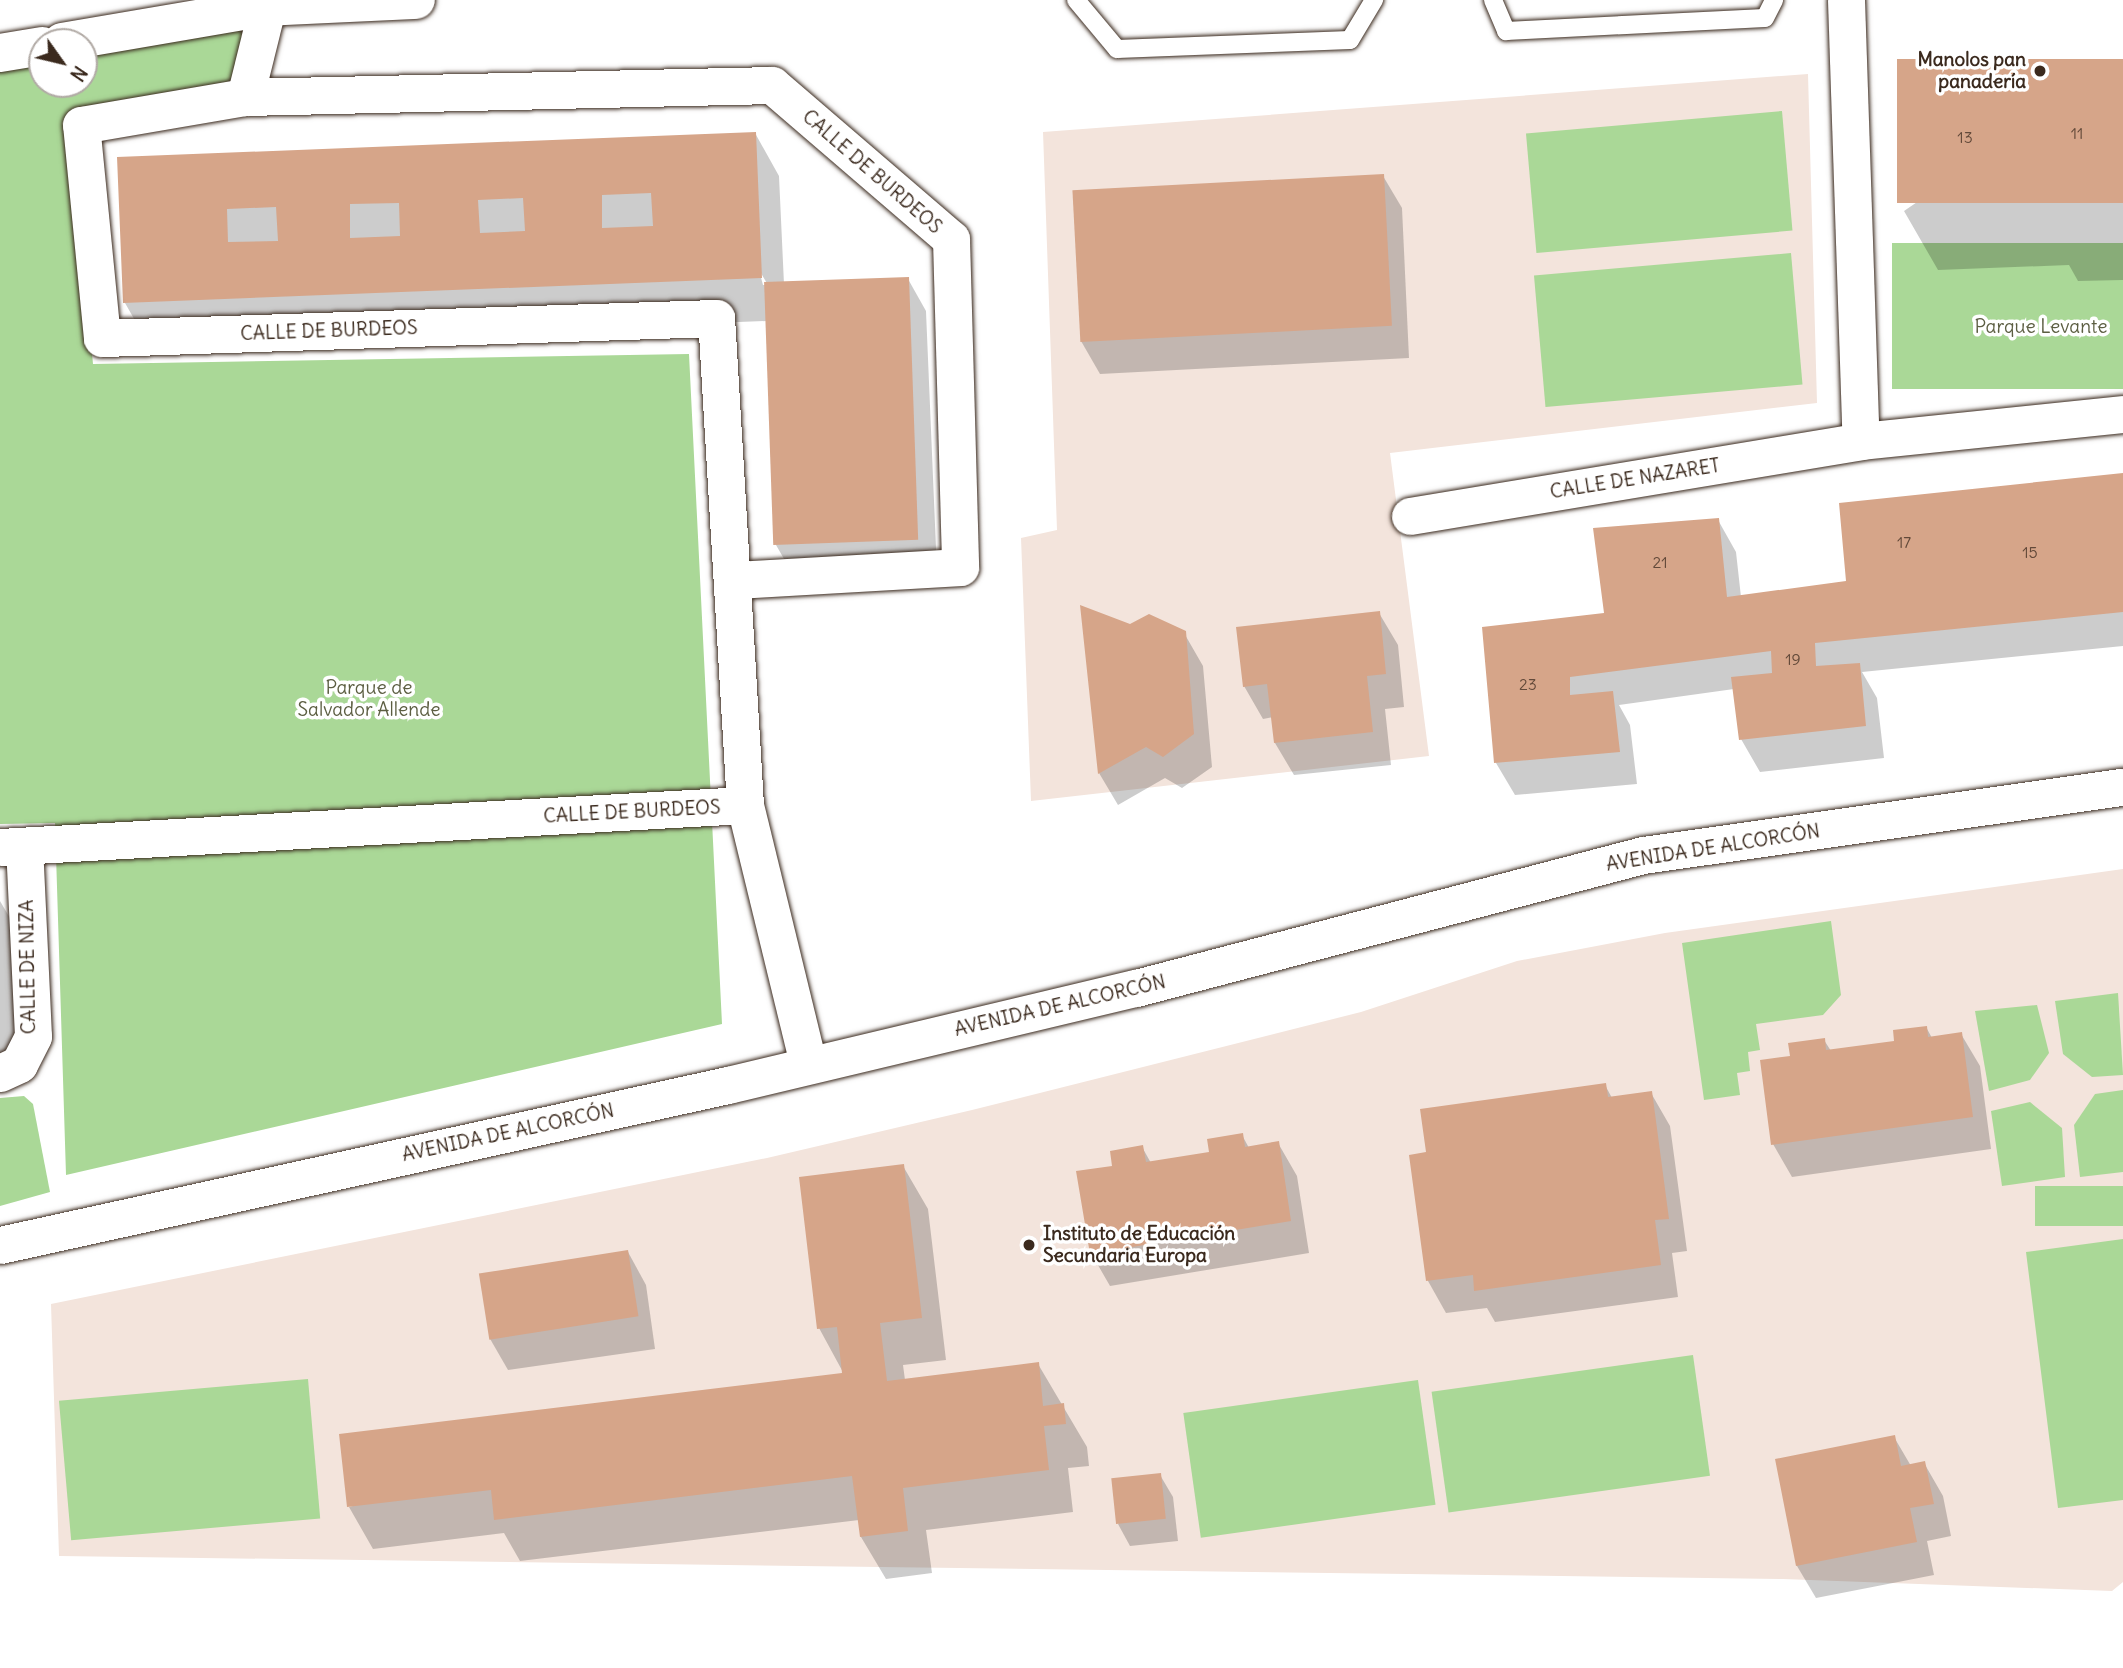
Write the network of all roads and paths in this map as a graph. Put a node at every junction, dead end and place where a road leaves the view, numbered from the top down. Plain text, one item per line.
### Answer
1 (416, 0) edge
2 (1076, 0) edge
3 (1374, 0) edge
4 (1493, 0) edge
5 (1774, 0) edge
6 (1846, 0) edge
7 (267, 3) edge
8 (98, 35) edge
9 (28, 48) edge
10 (0, 53) edge
11 (245, 97) junction
12 (2123, 414) edge
13 (1861, 441) junction
14 (1409, 516) dead end
15 (732, 580) junction
16 (2123, 787) edge
17 (745, 805) junction
18 (12, 846) edge
19 (808, 1064) junction
20 (0, 1073) edge
21 (0, 1245) edge

1 - 7 street
2 - 3 lane
4 - 5 lane
6 - 13 street
7 - 8 street
7 - 11 street
9 - 10 street
11 - 15 street, CALLE DE BURDEOS
11 - 15 street, CALLE DE BURDEOS
12 - 13 street, CALLE DE NAZARET
13 - 14 street, CALLE DE NAZARET
15 - 17 street, CALLE DE BURDEOS
16 - 19 street, AVENIDA DE ALCORCÓN
17 - 18 street, CALLE DE BURDEOS
17 - 19 street
18 - 20 street, CALLE DE NIZA
19 - 21 street, AVENIDA DE ALCORCÓN

